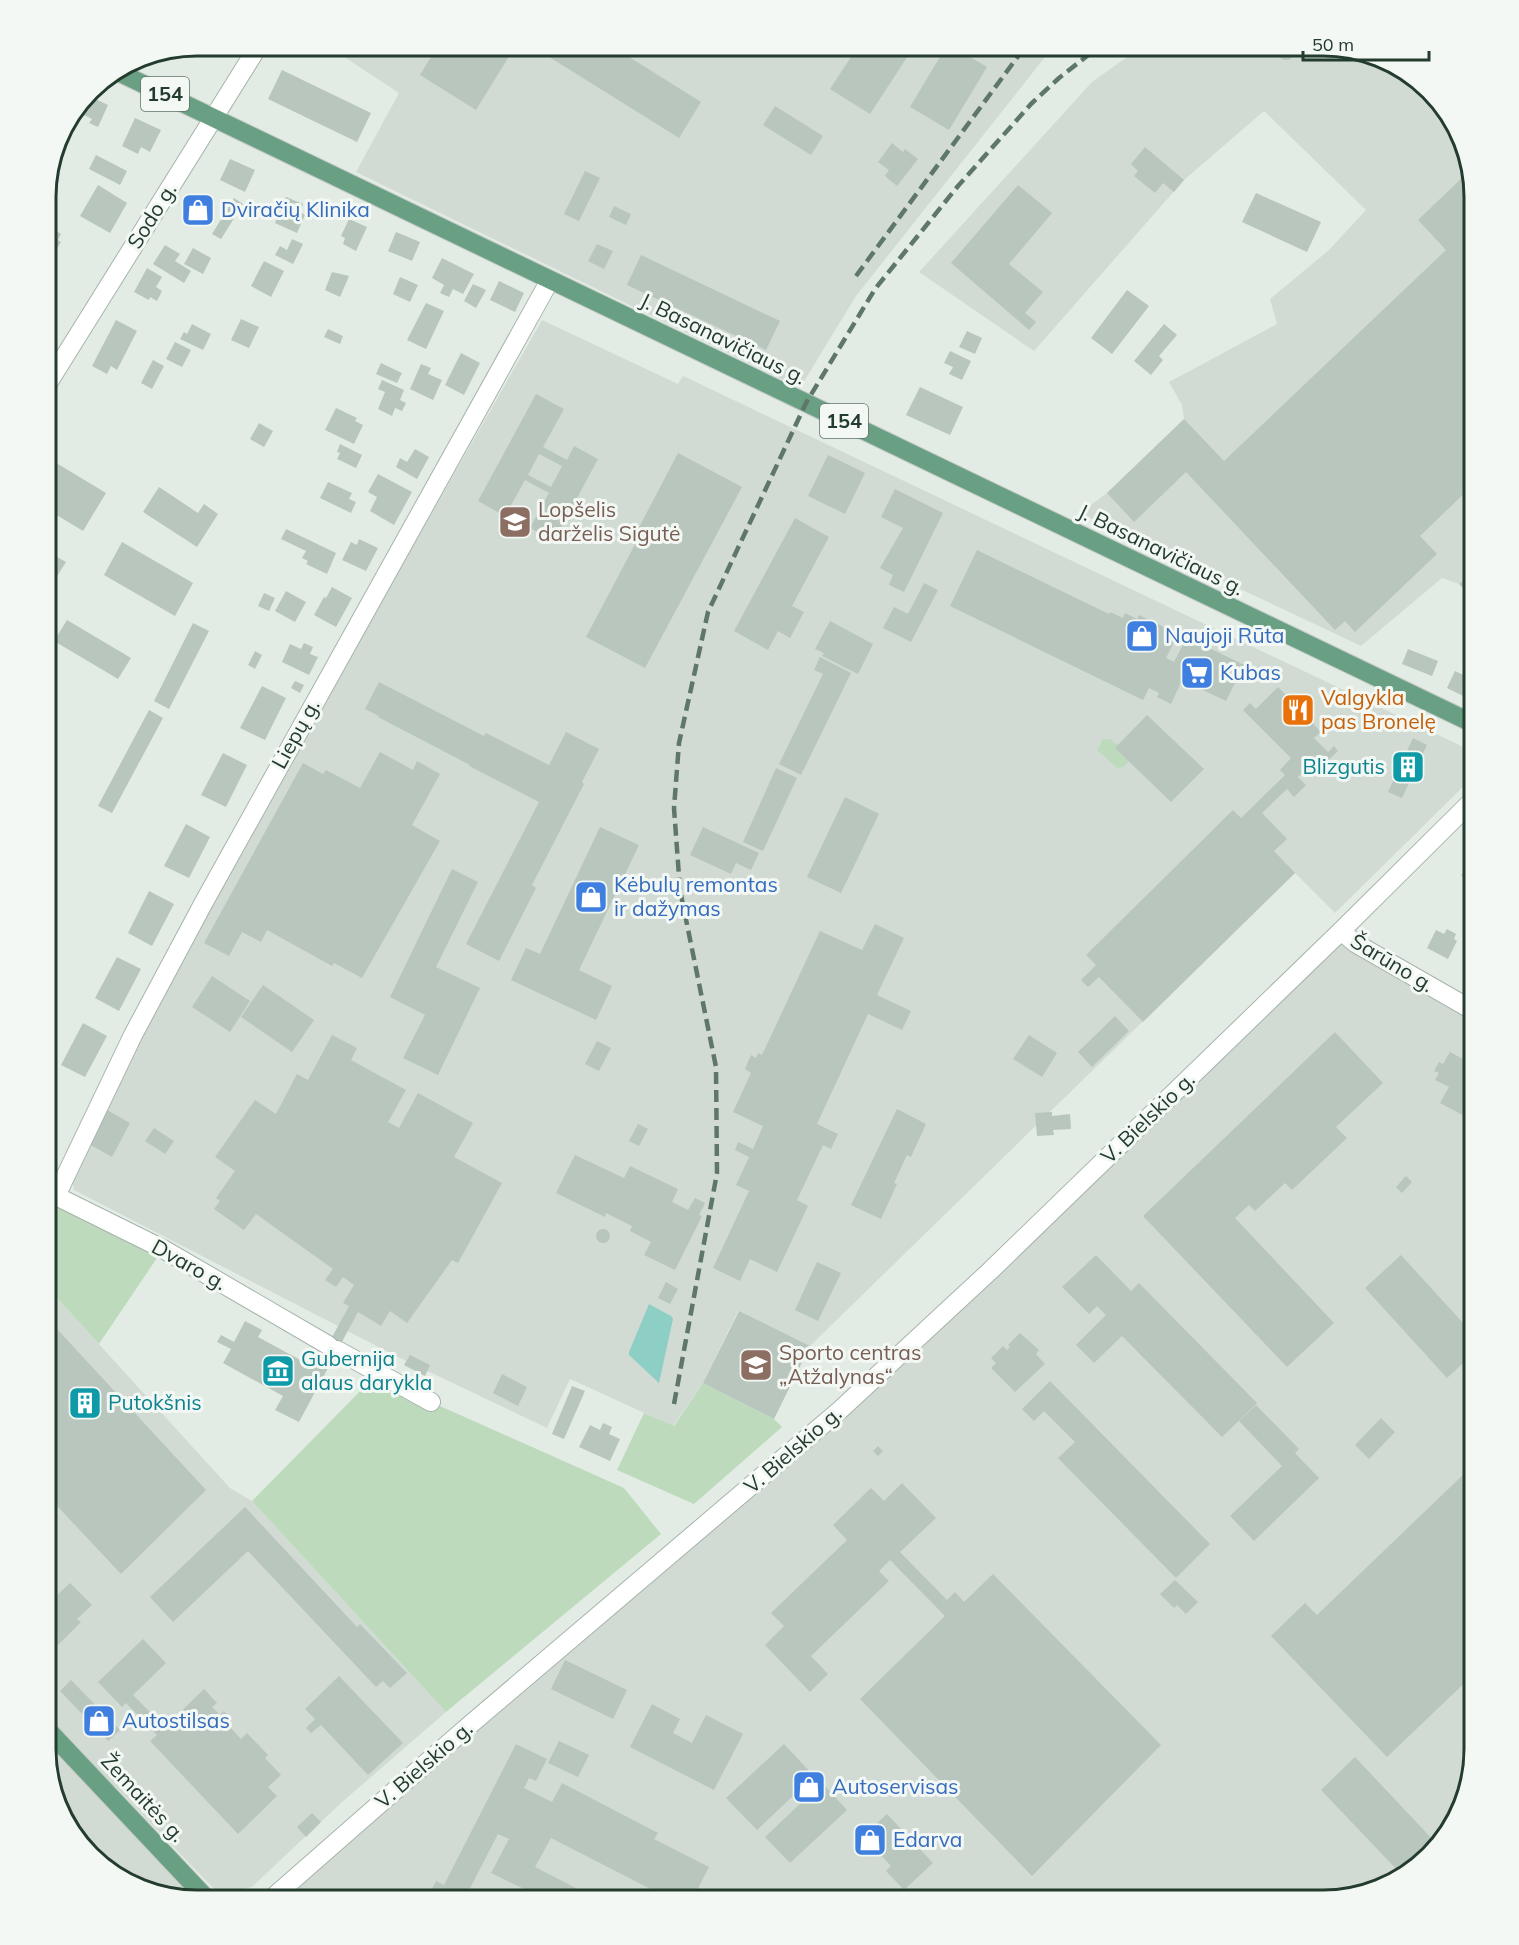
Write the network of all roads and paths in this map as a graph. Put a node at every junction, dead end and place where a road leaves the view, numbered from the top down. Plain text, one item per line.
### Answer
1 (253, 56) edge
2 (125, 75) edge
3 (213, 118) junction
4 (550, 280) junction
5 (56, 370) edge
6 (1464, 719) edge
7 (1464, 809) edge
8 (1341, 931) junction
9 (1464, 1005) edge
10 (56, 1183) edge
11 (56, 1198) edge
12 (431, 1402) dead end
13 (56, 1739) edge
14 (199, 1890) edge
15 (281, 1890) edge

1 - 3 street, Sodo g.
2 - 3 main road, J. Basanavičiaus g. / 154
3 - 4 main road, J. Basanavičiaus g. / 154
3 - 5 street, Sodo g.
4 - 6 main road, J. Basanavičiaus g. / 154
4 - 10 street, Liepų g.
7 - 8 street, V. Bielskio g.
8 - 9 street, Šarūno g.
8 - 15 street, V. Bielskio g.
11 - 12 street, Dvaro g.
13 - 14 main road, Žemaitės g.

